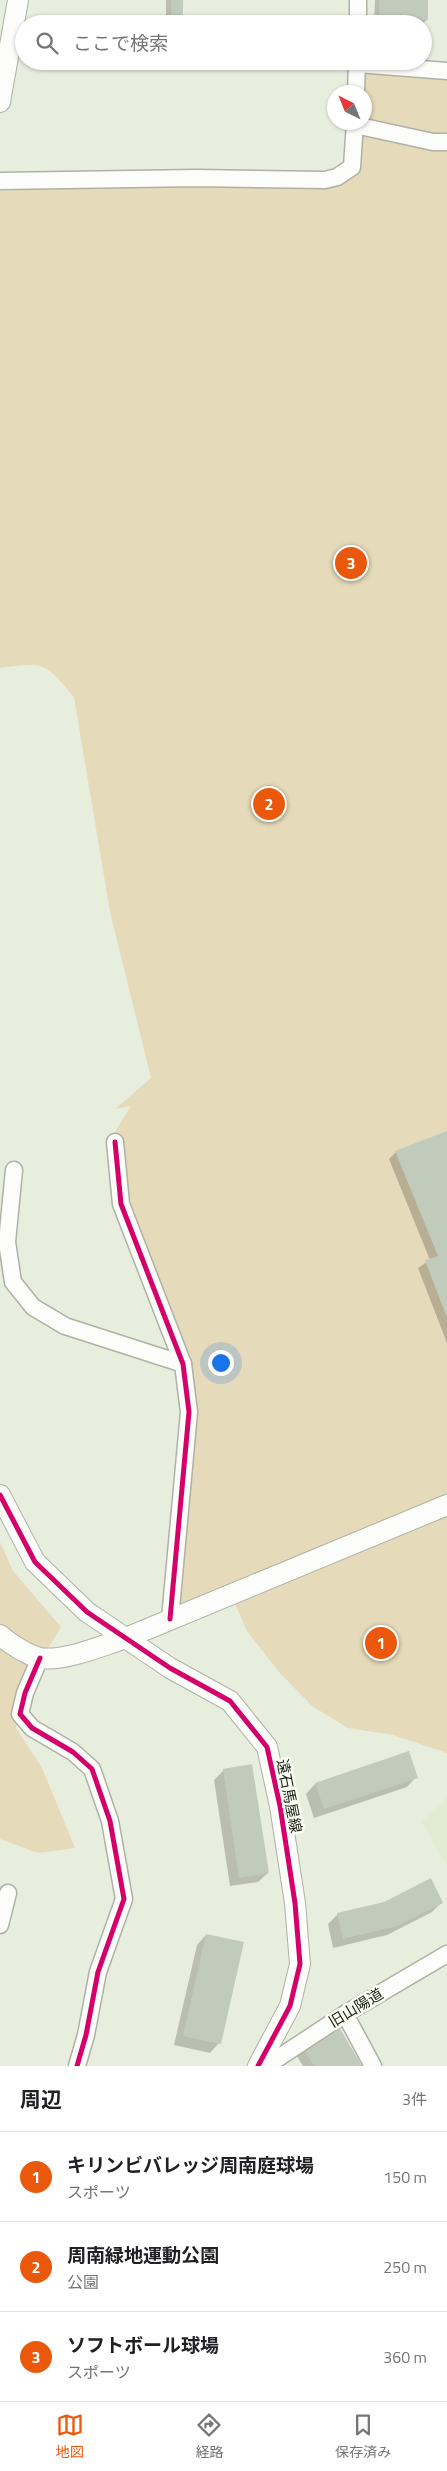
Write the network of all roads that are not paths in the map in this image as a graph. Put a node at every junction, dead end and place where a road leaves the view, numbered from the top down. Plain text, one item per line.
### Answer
1 (18, 0) edge
2 (358, 0) edge
3 (15, 15) edge
4 (358, 15) edge
5 (15, 17) edge
6 (357, 70) edge
7 (432, 70) edge
8 (447, 71) edge
9 (356, 85) edge
10 (0, 102) edge
11 (372, 128) edge
12 (355, 130) edge
13 (447, 142) edge
14 (0, 180) edge
15 (115, 1142) dead end
16 (14, 1170) dead end
17 (183, 1364) junction
18 (0, 1495) edge
19 (447, 1505) edge
20 (170, 1619) junction
21 (0, 1635) edge
22 (126, 1638) junction
23 (40, 1658) junction
24 (8, 1893) dead end
25 (0, 1925) edge
26 (447, 1954) edge
27 (345, 2014) junction
28 (77, 2066) edge
29 (258, 2066) edge
30 (266, 2066) edge
31 (373, 2066) edge

1 - 3 street
2 - 4 street
5 - 10 street
6 - 9 street
7 - 8 street
11 - 13 street
12 - 14 street
15 - 17 street
16 - 17 street
17 - 20 street
18 - 22 street, 遠石馬屋線
19 - 20 street
20 - 22 street
21 - 23 street
22 - 23 street
22 - 29 street, 遠石馬屋線
23 - 28 street
24 - 25 street
26 - 27 street, 旧山陽道
27 - 30 street, 旧山陽道
27 - 31 street

